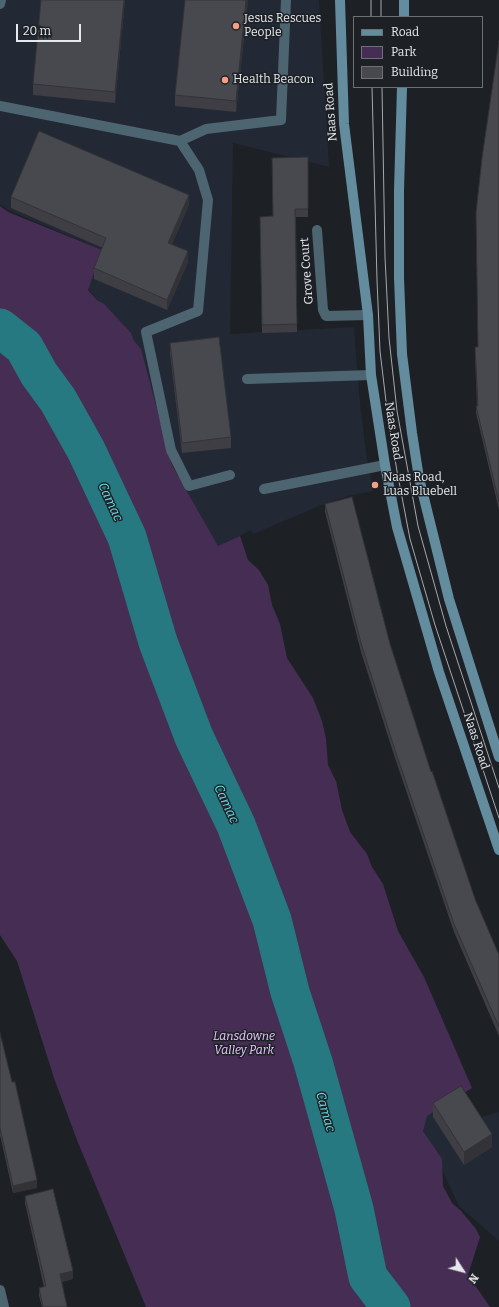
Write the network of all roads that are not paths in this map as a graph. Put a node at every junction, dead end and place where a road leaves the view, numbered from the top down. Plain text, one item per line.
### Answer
1 (1, 0) edge
2 (286, 0) edge
3 (340, 0) edge
4 (404, 0) edge
5 (0, 4) edge
6 (404, 16) edge
7 (402, 88) edge
8 (0, 106) edge
9 (180, 141) junction
10 (317, 230) dead end
11 (368, 315) junction
12 (371, 375) junction
13 (247, 379) dead end
14 (385, 465) junction
15 (230, 475) dead end
16 (264, 489) dead end
17 (499, 757) edge
18 (499, 850) edge
19 (0, 1290) edge
20 (4, 1307) edge

1 - 5 street
2 - 9 street
3 - 11 main road, Naas Road
4 - 6 main road
7 - 17 main road, Naas Road
8 - 9 street
9 - 15 street
10 - 11 street, Grove Court
11 - 12 main road, Naas Road
12 - 13 street
12 - 14 main road, Naas Road
14 - 16 street
14 - 18 main road, Naas Road
19 - 20 street

